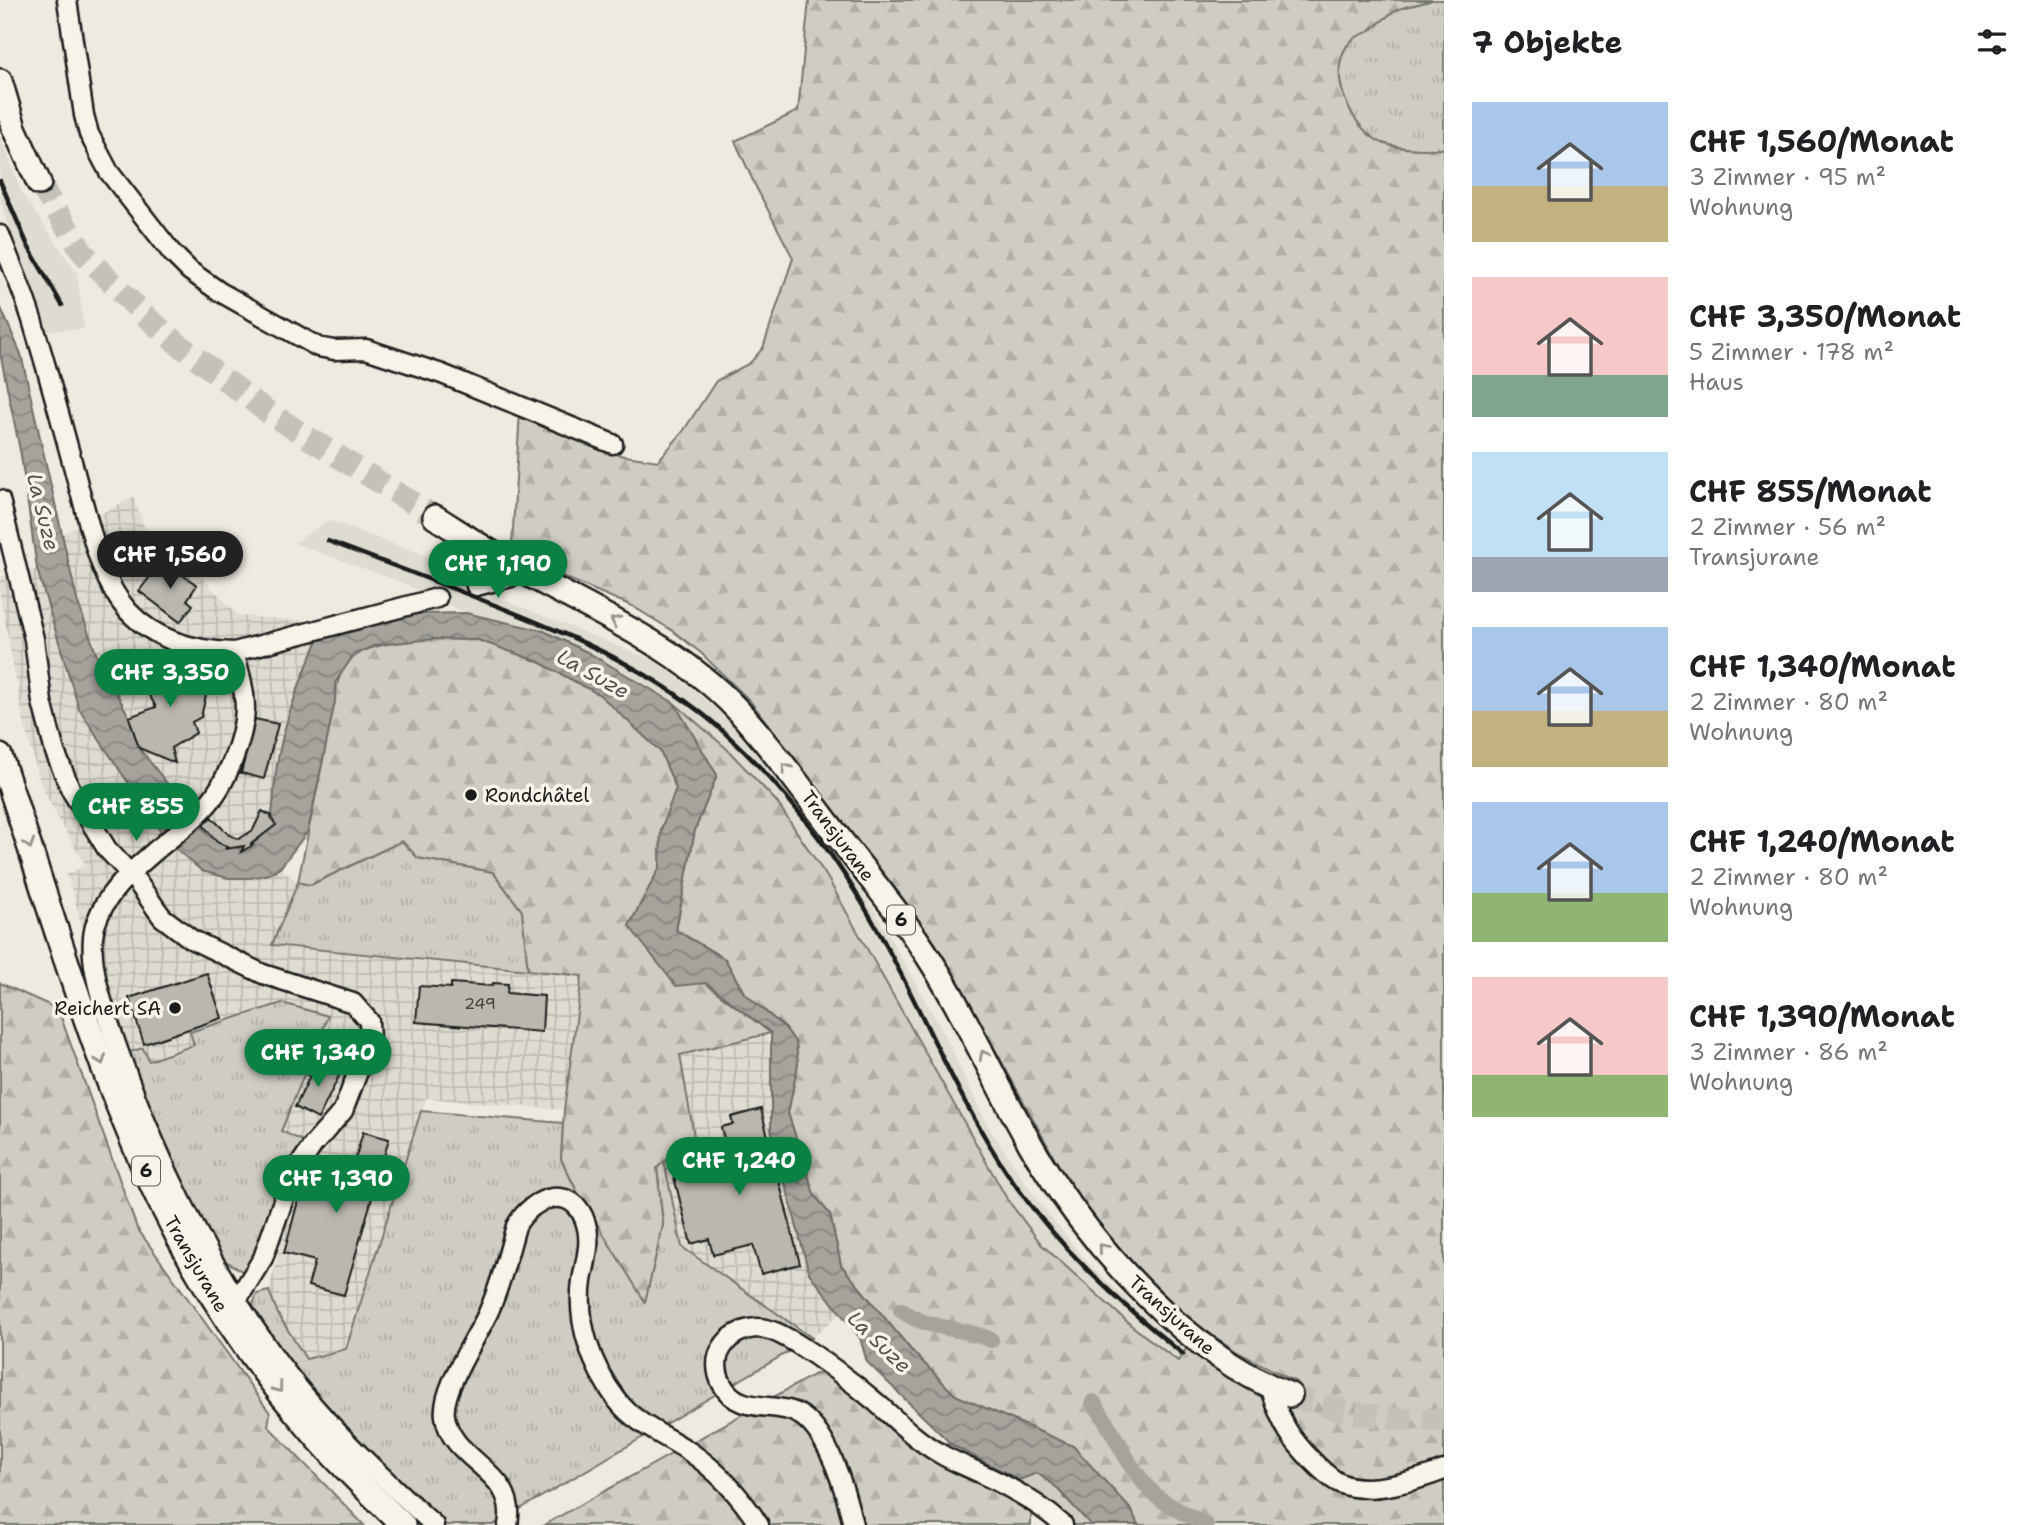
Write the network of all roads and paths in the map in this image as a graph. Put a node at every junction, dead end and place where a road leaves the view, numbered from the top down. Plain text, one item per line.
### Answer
1 (67, 0) edge
2 (0, 82) edge
3 (39, 183) tunnel mouth
4 (0, 235) edge
5 (613, 444) dead end
6 (0, 499) edge
7 (435, 517) tunnel mouth
8 (511, 577) dead end
9 (476, 586) dead end
10 (437, 598) dead end
11 (234, 652) junction
12 (0, 756) edge
13 (129, 873) junction
14 (237, 1300) junction
15 (1279, 1390) joint
16 (1444, 1471) edge
17 (403, 1525) edge
18 (434, 1525) edge
19 (508, 1525) edge
20 (758, 1525) edge
21 (853, 1525) edge
22 (1063, 1525) edge

1 - 5 street
2 - 3 main road
4 - 11 street
6 - 13 street
15 -> 7 main road, Transjurane / 6
8 - 9 street
10 - 11 street
11 - 13 street
12 -> 17 main road, Transjurane / 6
13 - 14 street
13 - 14 street
14 - 18 street
15 - 16 street
19 - 20 street
21 - 22 street

